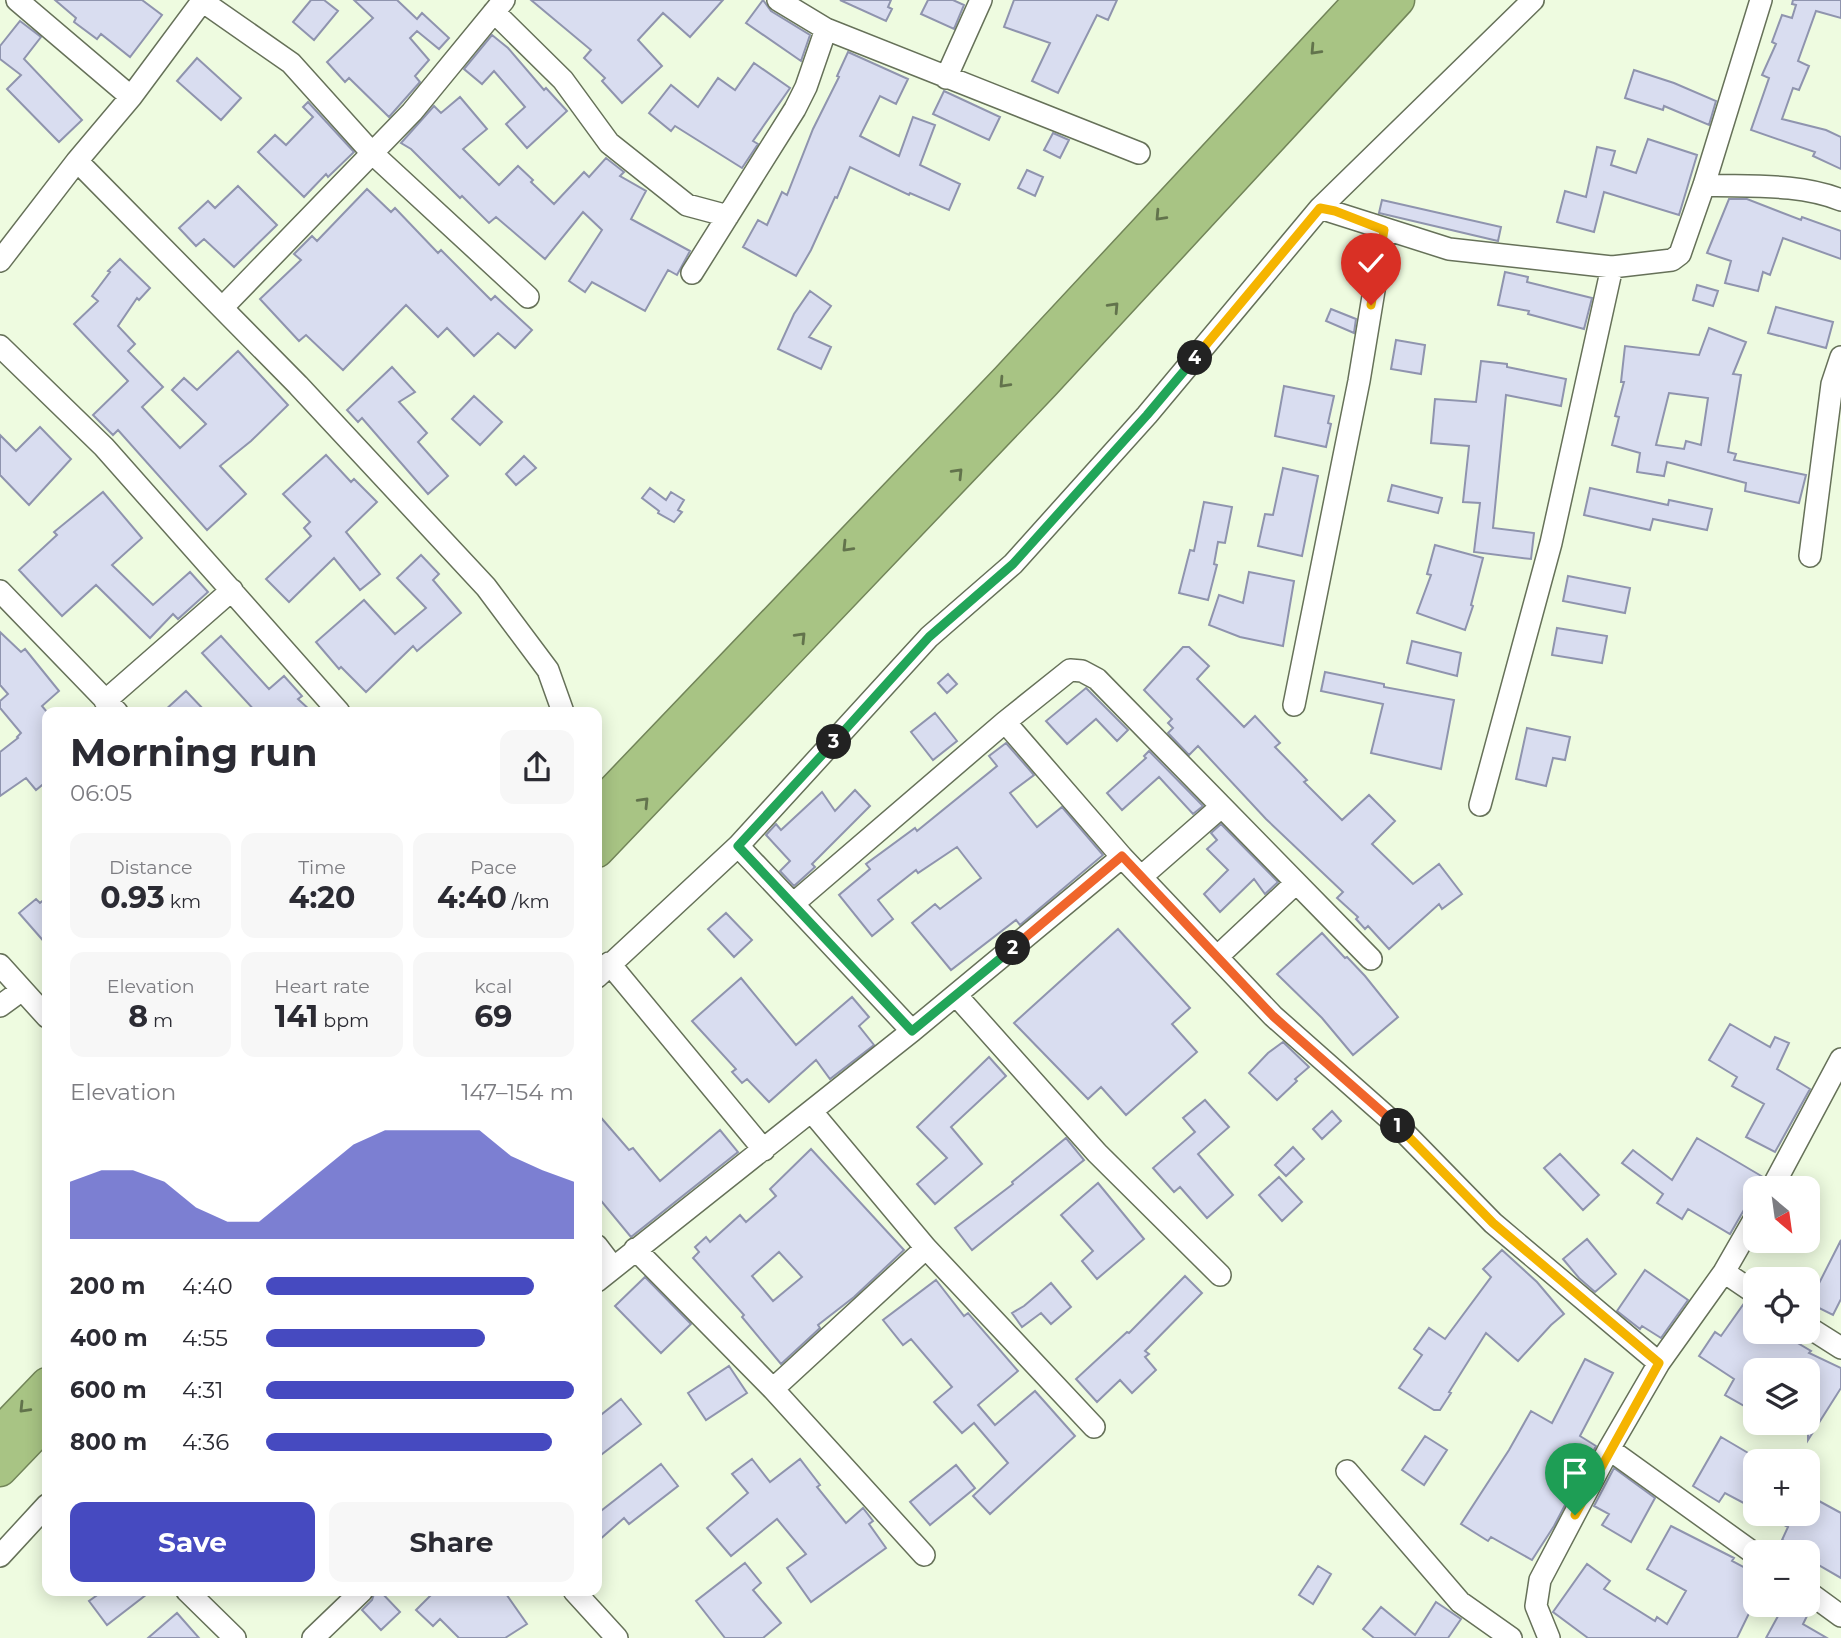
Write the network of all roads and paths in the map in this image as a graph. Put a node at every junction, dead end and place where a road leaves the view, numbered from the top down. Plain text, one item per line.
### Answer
1 (18, 0) edge
2 (981, 0) edge
3 (1361, 0) edge
4 (1398, 0) edge
5 (1533, 0) edge
6 (1760, 0) edge
7 (203, 1) edge
8 (787, 2) edge
9 (499, 6) edge
10 (827, 29) junction
11 (946, 78) junction
12 (131, 97) junction
13 (372, 153) junction
14 (1139, 153) dead end
15 (77, 161) junction
16 (1704, 185) junction
17 (1841, 200) edge
18 (1320, 208) junction
19 (728, 216) junction
20 (1384, 230) junction
21 (0, 261) edge
22 (1612, 267) junction
23 (692, 273) dead end
24 (528, 297) dead end
25 (222, 308) junction
26 (0, 346) edge
27 (1841, 357) edge
28 (1810, 556) dead end
29 (232, 590) junction
30 (0, 591) edge
31 (1294, 705) dead end
32 (111, 706) edge
33 (335, 707) edge
34 (561, 707) edge
35 (1005, 722) junction
36 (602, 803) edge
37 (1480, 804) dead end
38 (1221, 807) junction
39 (602, 846) edge
40 (738, 846) junction
41 (1122, 856) junction
42 (1141, 877) junction
43 (1296, 883) junction
44 (793, 904) junction
45 (1217, 957) junction
46 (1371, 958) dead end
47 (0, 965) edge
48 (603, 970) edge
49 (22, 990) junction
50 (957, 995) junction
51 (0, 1006) edge
52 (42, 1012) edge
53 (912, 1031) junction
54 (1839, 1066) edge
55 (812, 1112) junction
56 (764, 1150) junction
57 (1779, 1176) edge
58 (1743, 1239) edge
59 (635, 1248) junction
60 (926, 1248) junction
61 (602, 1252) edge
62 (614, 1267) junction
63 (1724, 1272) junction
64 (1220, 1275) dead end
65 (602, 1277) edge
66 (1743, 1285) edge
67 (1820, 1335) edge
68 (1841, 1349) edge
69 (1659, 1363) junction
70 (42, 1389) edge
71 (774, 1389) junction
72 (42, 1426) edge
73 (1094, 1427) dead end
74 (0, 1433) edge
75 (1609, 1449) junction
76 (0, 1470) edge
77 (1347, 1471) dead end
78 (42, 1510) edge
79 (1743, 1545) edge
80 (924, 1555) dead end
81 (0, 1556) edge
82 (192, 1596) edge
83 (357, 1596) edge
84 (579, 1596) edge
85 (1820, 1601) edge
86 (1841, 1616) edge
87 (235, 1638) edge
88 (313, 1638) edge
89 (617, 1638) edge
90 (1511, 1638) edge
91 (1549, 1638) edge

1 - 12 street
2 - 11 street
3 -> 36 highway
39 -> 4 highway
5 - 18 street
6 - 16 street
7 - 12 street
7 - 13 street
8 - 10 street
9 - 13 street
9 - 19 street
10 - 11 street
10 - 19 street
11 - 14 street
12 - 15 street
13 - 24 street
13 - 25 street
15 - 21 street
15 - 25 street
16 - 17 street
16 - 22 street
18 - 20 street
18 - 40 street
19 - 23 street
20 - 22 street
20 - 31 street
22 - 37 street
25 - 34 street
26 - 29 street
27 - 28 street
29 - 32 street
29 - 33 street
30 - 32 street
35 - 38 street
35 - 41 street
35 - 44 street
38 - 42 street
38 - 43 street
40 - 44 street
40 - 48 street
41 - 42 street
41 - 50 street
42 - 45 street
43 - 45 street
43 - 46 street
44 - 53 street
45 - 69 street
47 - 49 street
48 - 56 street
49 - 51 street
49 - 52 street
50 - 53 street
50 - 64 street
53 - 55 street
54 - 57 street
55 - 56 street
55 - 60 street
56 - 59 street
58 - 63 street
59 - 62 street
59 - 71 street
60 - 71 street
60 - 73 street
61 - 62 street
62 - 65 street
63 - 66 street
63 - 69 street
67 - 68 street
69 - 75 street
70 -> 74 highway
71 - 80 street
72 - 76 highway
75 - 79 street
75 - 91 street
77 - 90 street
78 - 81 street
82 - 87 street
83 - 88 street
84 - 89 street
85 - 86 street

